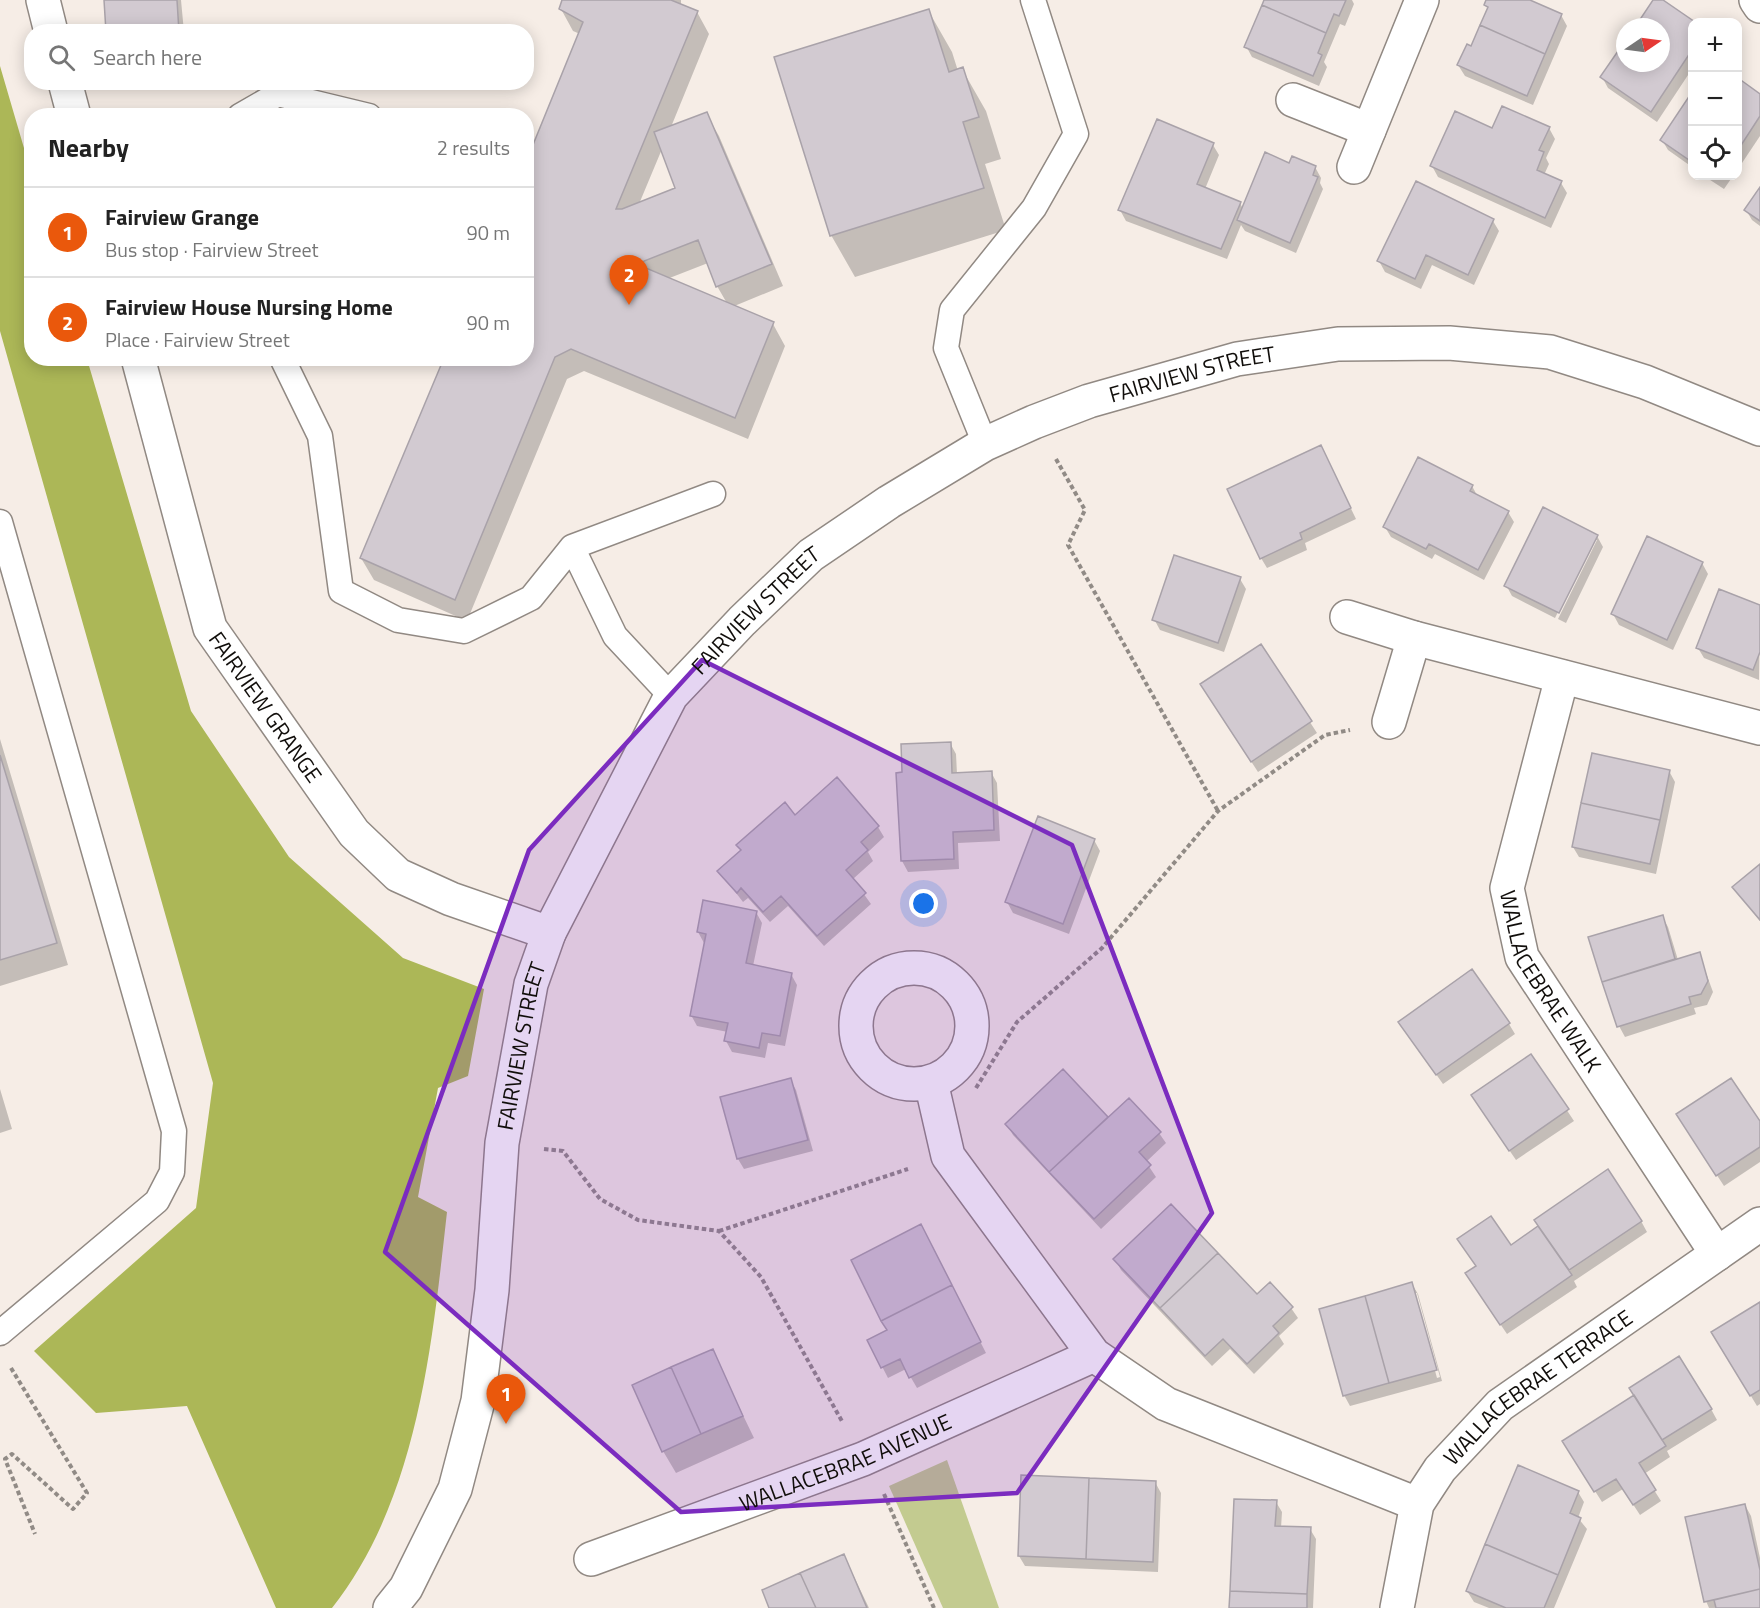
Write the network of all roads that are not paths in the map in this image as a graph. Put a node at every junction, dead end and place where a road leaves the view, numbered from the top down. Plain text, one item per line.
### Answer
1 (43, 0) edge
2 (1034, 0) edge
3 (1422, 0) edge
4 (49, 24) edge
5 (67, 90) edge
6 (1293, 100) dead end
7 (72, 108) edge
8 (254, 108) edge
9 (336, 108) edge
10 (1369, 130) junction
11 (1354, 167) dead end
12 (140, 366) edge
13 (286, 366) edge
14 (1760, 429) edge
15 (984, 444) junction
16 (713, 494) dead end
17 (0, 522) edge
18 (572, 547) junction
19 (1347, 617) dead end
20 (1413, 638) junction
21 (1562, 677) junction
22 (671, 696) junction
23 (1389, 722) road end
24 (1760, 728) edge
25 (549, 933) junction
26 (931, 1082) dead end
27 (1760, 1224) edge
28 (1717, 1254) junction
29 (0, 1333) edge
30 (1094, 1355) junction
31 (1417, 1504) junction
32 (591, 1559) dead end
33 (390, 1608) edge
34 (1397, 1608) edge

1 - 4 street
2 - 15 lane
3 - 10 street
5 - 7 street
6 - 10 street
8 - 9 lane
10 - 11 street
12 - 25 street, FAIRVIEW GRANGE
13 - 18 lane
14 - 15 street, FAIRVIEW STREET
15 - 22 street, FAIRVIEW STREET
16 - 18 lane
17 - 29 lane
18 - 22 lane
19 - 20 street
20 - 21 street
20 - 23 street
21 - 24 street
21 - 28 street, WALLACEBRAE WALK
22 - 25 street, FAIRVIEW STREET
25 - 33 street, FAIRVIEW STREET
26 - 30 street
27 - 28 street, WALLACEBRAE TERRACE
28 - 31 street, WALLACEBRAE TERRACE
30 - 31 street
30 - 32 street, WALLACEBRAE AVENUE
31 - 34 street, WALLACEBRAE TERRACE

